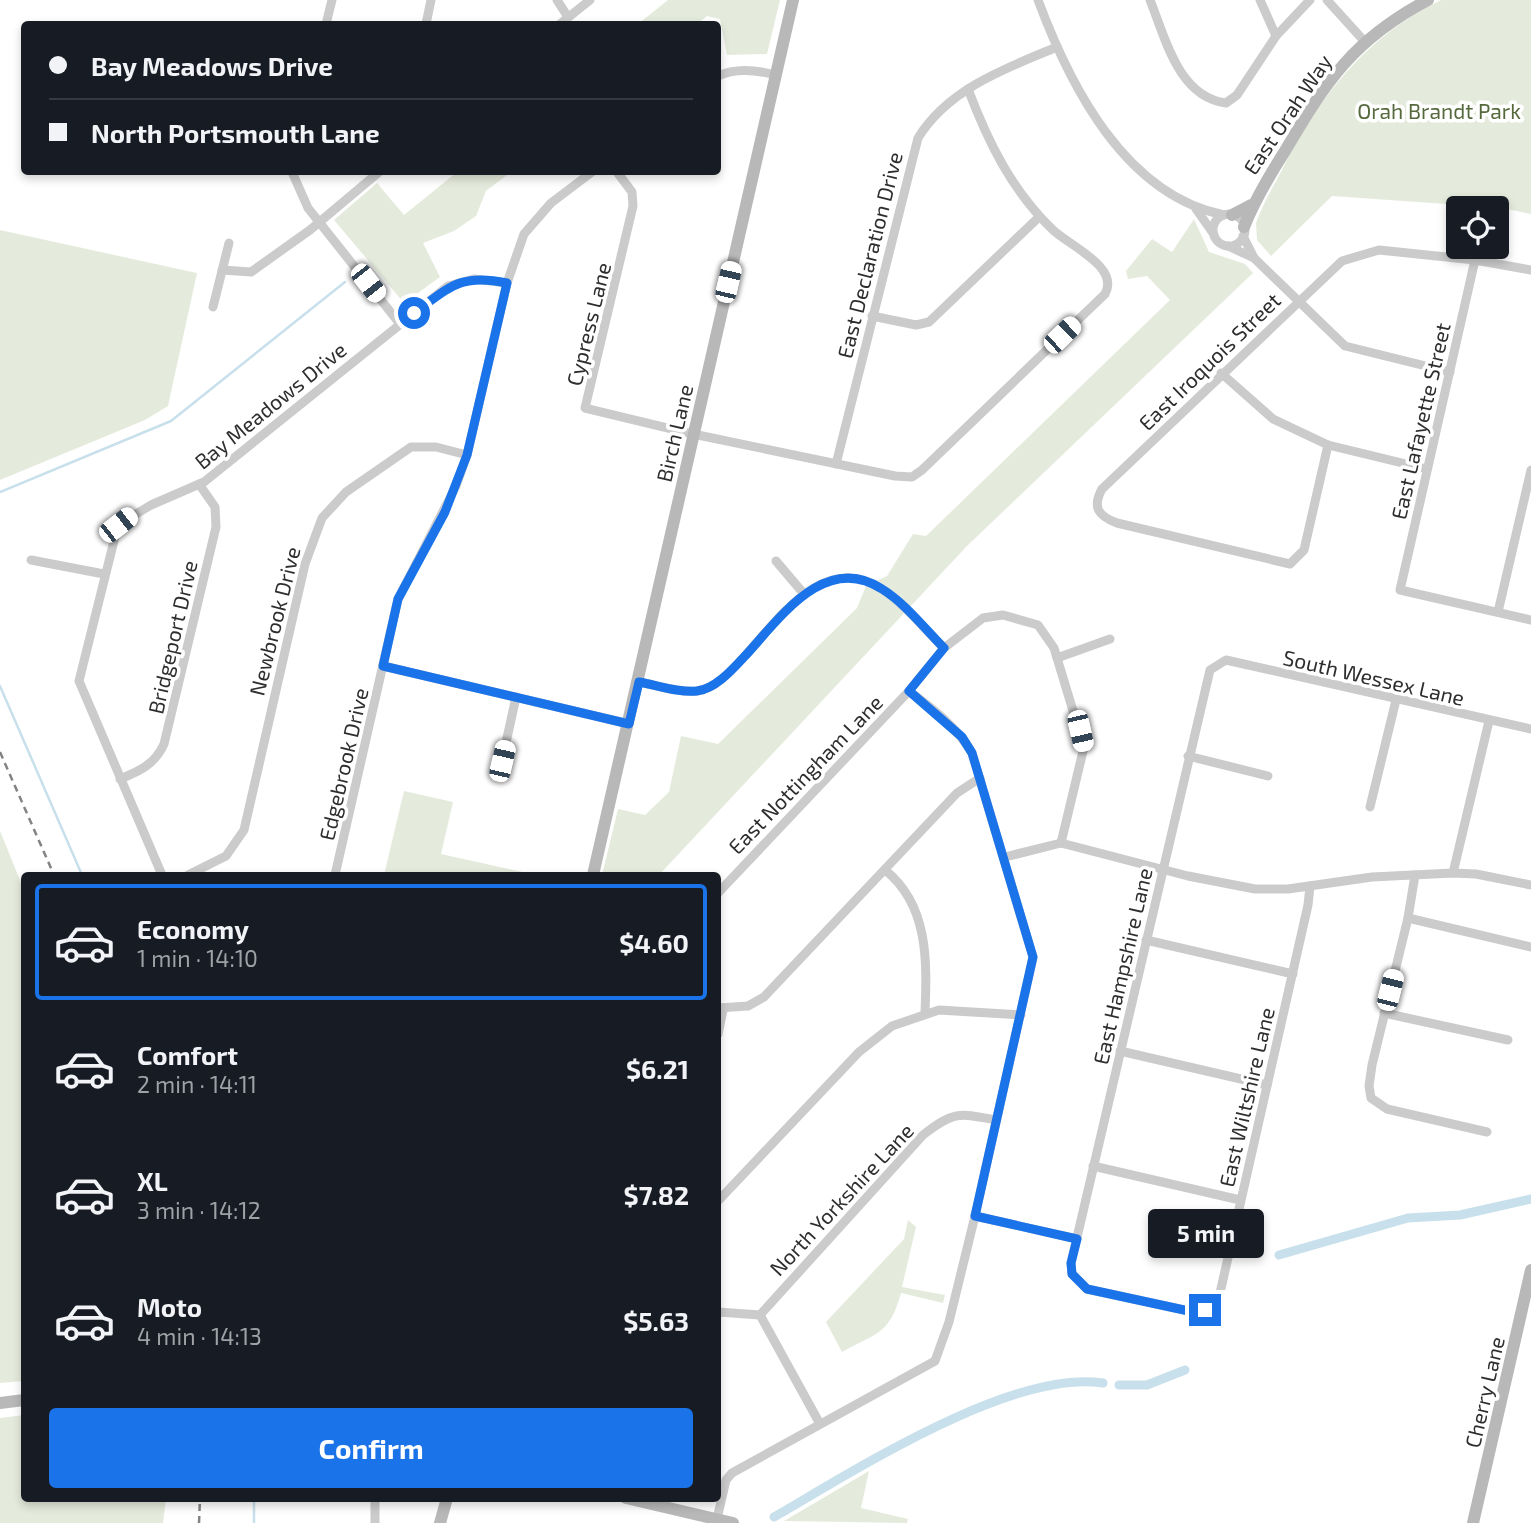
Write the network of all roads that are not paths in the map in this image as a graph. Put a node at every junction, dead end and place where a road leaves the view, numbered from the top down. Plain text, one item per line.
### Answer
1 (332, 0) edge
2 (431, 0) edge
3 (557, 0) edge
4 (590, 0) edge
5 (793, 0) edge
6 (1038, 0) edge
7 (1150, 0) edge
8 (1260, 0) edge
9 (1310, 0) edge
10 (1327, 0) edge
11 (1428, 0) edge
12 (568, 17) junction
13 (327, 21) edge
14 (427, 21) edge
15 (563, 21) edge
16 (1276, 36) junction
17 (1365, 42) junction
18 (1057, 47) junction
19 (721, 75) edge
20 (776, 75) junction
21 (968, 89) junction
22 (293, 175) edge
23 (375, 175) edge
24 (588, 175) edge
25 (619, 175) edge
26 (1251, 205) junction
27 (1196, 209) junction
28 (1228, 215) junction
29 (1040, 217) junction
30 (319, 223) junction
31 (1243, 231) junction
32 (1214, 235) junction
33 (229, 243) dead end
34 (1228, 246) junction
35 (1254, 258) junction
36 (1475, 260) junction
37 (222, 270) junction
38 (1531, 270) edge
39 (507, 283) junction
40 (1296, 301) junction
41 (214, 307) dead end
42 (872, 316) junction
43 (400, 324) junction
44 (1450, 372) junction
45 (1222, 373) junction
46 (693, 434) junction
47 (1328, 445) junction
48 (467, 455) junction
49 (836, 464) junction
50 (1427, 469) junction
51 (1531, 470) edge
52 (200, 484) junction
53 (31, 560) dead end
54 (776, 561) dead end
55 (104, 574) junction
56 (804, 594) junction
57 (1498, 612) junction
58 (1531, 620) edge
59 (1110, 639) dead end
60 (944, 648) junction
61 (1057, 658) junction
62 (383, 666) junction
63 (1212, 668) joint
64 (639, 682) junction
65 (909, 691) junction
66 (516, 697) junction
67 (1396, 700) junction
68 (1489, 721) junction
69 (629, 724) junction
70 (1531, 729) edge
71 (1188, 756) junction
72 (502, 761) dead end
73 (1268, 776) dead end
74 (981, 778) junction
75 (120, 779) junction
76 (1370, 807) dead end
77 (1061, 843) junction
78 (1005, 857) junction
79 (885, 870) junction
80 (1162, 870) junction
81 (161, 872) edge
82 (194, 872) edge
83 (336, 872) edge
84 (594, 872) edge
85 (1452, 873) junction
86 (1415, 875) junction
87 (1531, 885) edge
88 (1310, 886) junction
89 (721, 890) edge
90 (1408, 918) junction
91 (1146, 940) junction
92 (1531, 947) edge
93 (1293, 974) junction
94 (721, 1009) edge
95 (925, 1013) junction
96 (1384, 1013) junction
97 (1021, 1015) junction
98 (1508, 1040) dead end
99 (1120, 1051) junction
100 (1267, 1085) junction
101 (996, 1120) junction
102 (1487, 1132) dead end
103 (1093, 1166) junction
104 (721, 1198) edge
105 (1240, 1200) junction
106 (975, 1216) junction
107 (1077, 1239) junction
108 (1531, 1270) edge
109 (1072, 1274) joint
110 (1530, 1284) edge
111 (721, 1312) edge
112 (760, 1315) junction
113 (21, 1400) edge
114 (0, 1403) edge
115 (820, 1424) junction
116 (375, 1502) edge
117 (446, 1502) edge
118 (643, 1502) edge
119 (721, 1502) edge
120 (721, 1502) edge
121 (717, 1519) junction
122 (374, 1523) edge
123 (440, 1523) edge
124 (733, 1523) edge
125 (1473, 1523) edge

1 - 13 street
2 - 14 street
3 - 12 street
4 - 12 street
5 - 20 street, Birch Lane
6 - 18 street
7 - 16 street
8 - 16 street
9 - 16 street
10 - 17 street
11 - 17 street, East Orah Way
12 - 15 street
17 - 26 street, East Orah Way
18 - 21 street, East Declaration Drive
18 - 27 street
19 - 20 street
20 - 46 street, Birch Lane
21 - 29 street
21 - 42 street, East Declaration Drive
22 - 30 street
23 - 30 street
24 - 39 street, Edgebrook Drive
25 - 46 street, Cypress Lane
26 - 28 street, East Orah Way
26 - 31 street, East Orah Way
27 - 28 street
27 - 32 street
28 - 31 street
28 - 32 street
29 - 42 street
29 - 49 street, Cypress Lane
30 - 37 street
30 - 43 street
31 - 34 street
31 - 35 street
32 - 34 street
33 - 37 street
34 - 35 street
35 - 40 street
36 - 38 street
36 - 40 street, East Iroquois Street
36 - 44 street, East Lafayette Street
37 - 41 street
39 - 43 street, Bay Meadows Drive
39 - 48 street, Edgebrook Drive
40 - 44 street
40 - 45 street, East Iroquois Street
42 - 49 street, East Declaration Drive
43 - 52 street, Bay Meadows Drive
44 - 50 street, East Lafayette Street
45 - 47 street
45 - 47 street, East Iroquois Street
46 - 49 street, Cypress Lane
46 - 64 street, Birch Lane
47 - 50 street
48 - 62 street, Edgebrook Drive
48 - 82 street, Newbrook Drive
50 - 57 street, East Lafayette Street
51 - 57 street
52 - 55 street, Bay Meadows Drive
52 - 75 street, Bridgeport Drive
53 - 55 street
54 - 56 street
55 - 75 street, Bay Meadows Drive
56 - 60 street
56 - 64 street
57 - 58 street
59 - 61 street
60 - 61 street, East Nottingham Lane
60 - 65 street, East Nottingham Lane
61 - 77 street, East Nottingham Lane
62 - 66 street
62 - 83 street, Edgebrook Drive
63 - 67 street, South Wessex Lane
63 - 71 street, East Hampshire Lane
64 - 69 street, Birch Lane
65 - 74 street
65 - 89 street, East Nottingham Lane
66 - 69 street
66 - 72 street
67 - 68 street, South Wessex Lane
67 - 76 street
68 - 70 street, South Wessex Lane
68 - 85 street
69 - 84 street, Birch Lane
71 - 73 street
71 - 80 street, East Hampshire Lane
74 - 78 street
74 - 79 street
75 - 81 street, Bay Meadows Drive
77 - 78 street
77 - 80 street
78 - 97 street
79 - 94 street
79 - 95 street
80 - 88 street
80 - 91 street, East Hampshire Lane
85 - 86 street
85 - 87 street
86 - 88 street
86 - 90 street
88 - 93 street, East Wiltshire Lane
90 - 92 street
90 - 96 street
91 - 93 street
91 - 99 street, East Hampshire Lane
93 - 100 street, East Wiltshire Lane
95 - 97 street
95 - 104 street
96 - 98 street
96 - 102 street
97 - 101 street
99 - 100 street
99 - 103 street, East Hampshire Lane
100 - 105 street, East Wiltshire Lane
101 - 106 street
101 - 112 street, North Yorkshire Lane
103 - 105 street
103 - 107 street, East Hampshire Lane
105 - 109 street, East Wiltshire Lane
106 - 107 street
106 - 115 street
107 - 109 street, East Hampshire Lane
108 - 110 street, Cherry Lane
110 - 125 street, Cherry Lane
111 - 112 street
112 - 115 street
113 - 114 street
115 - 119 street
116 - 122 street
117 - 123 street
118 - 121 street
120 - 121 street
121 - 124 street

